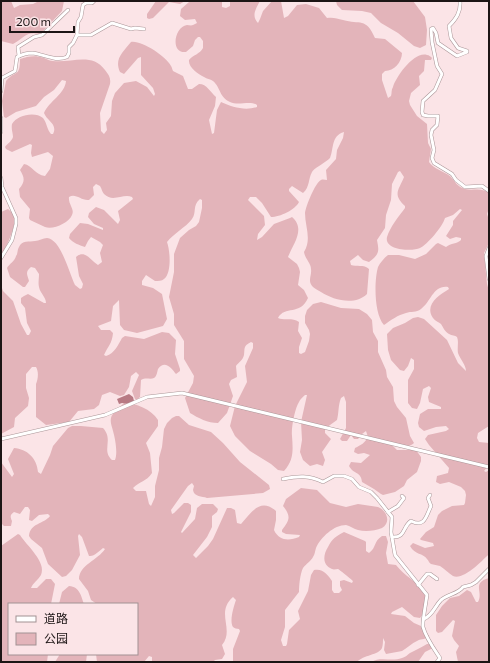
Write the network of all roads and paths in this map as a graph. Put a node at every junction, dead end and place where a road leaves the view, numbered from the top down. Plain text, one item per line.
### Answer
1 (94, 1) edge
2 (460, 1) edge
3 (68, 10) dead end
4 (144, 29) dead end
5 (77, 35) junction
6 (19, 56) junction
7 (1, 91) edge
8 (1, 118) edge
9 (1, 132) edge
10 (1, 178) edge
11 (489, 191) edge
12 (489, 248) edge
13 (1, 258) edge
14 (489, 279) edge
15 (1, 439) edge
16 (489, 467) edge
17 (283, 479) dead end
18 (430, 495) dead end
19 (402, 496) dead end
20 (388, 512) junction
21 (392, 537) junction
22 (489, 569) edge
23 (437, 580) dead end
24 (418, 585) junction
25 (424, 618) junction
26 (437, 662) edge

1 - 5 street
2 - 11 street
3 - 6 street
4 - 5 street
5 - 6 street
6 - 7 street
8 - 9 street
10 - 13 street
12 - 14 street
15 - 16 street
17 - 20 street
18 - 21 street
19 - 20 street
20 - 21 street
21 - 24 street
22 - 25 street
23 - 24 street
24 - 25 street
25 - 26 street

